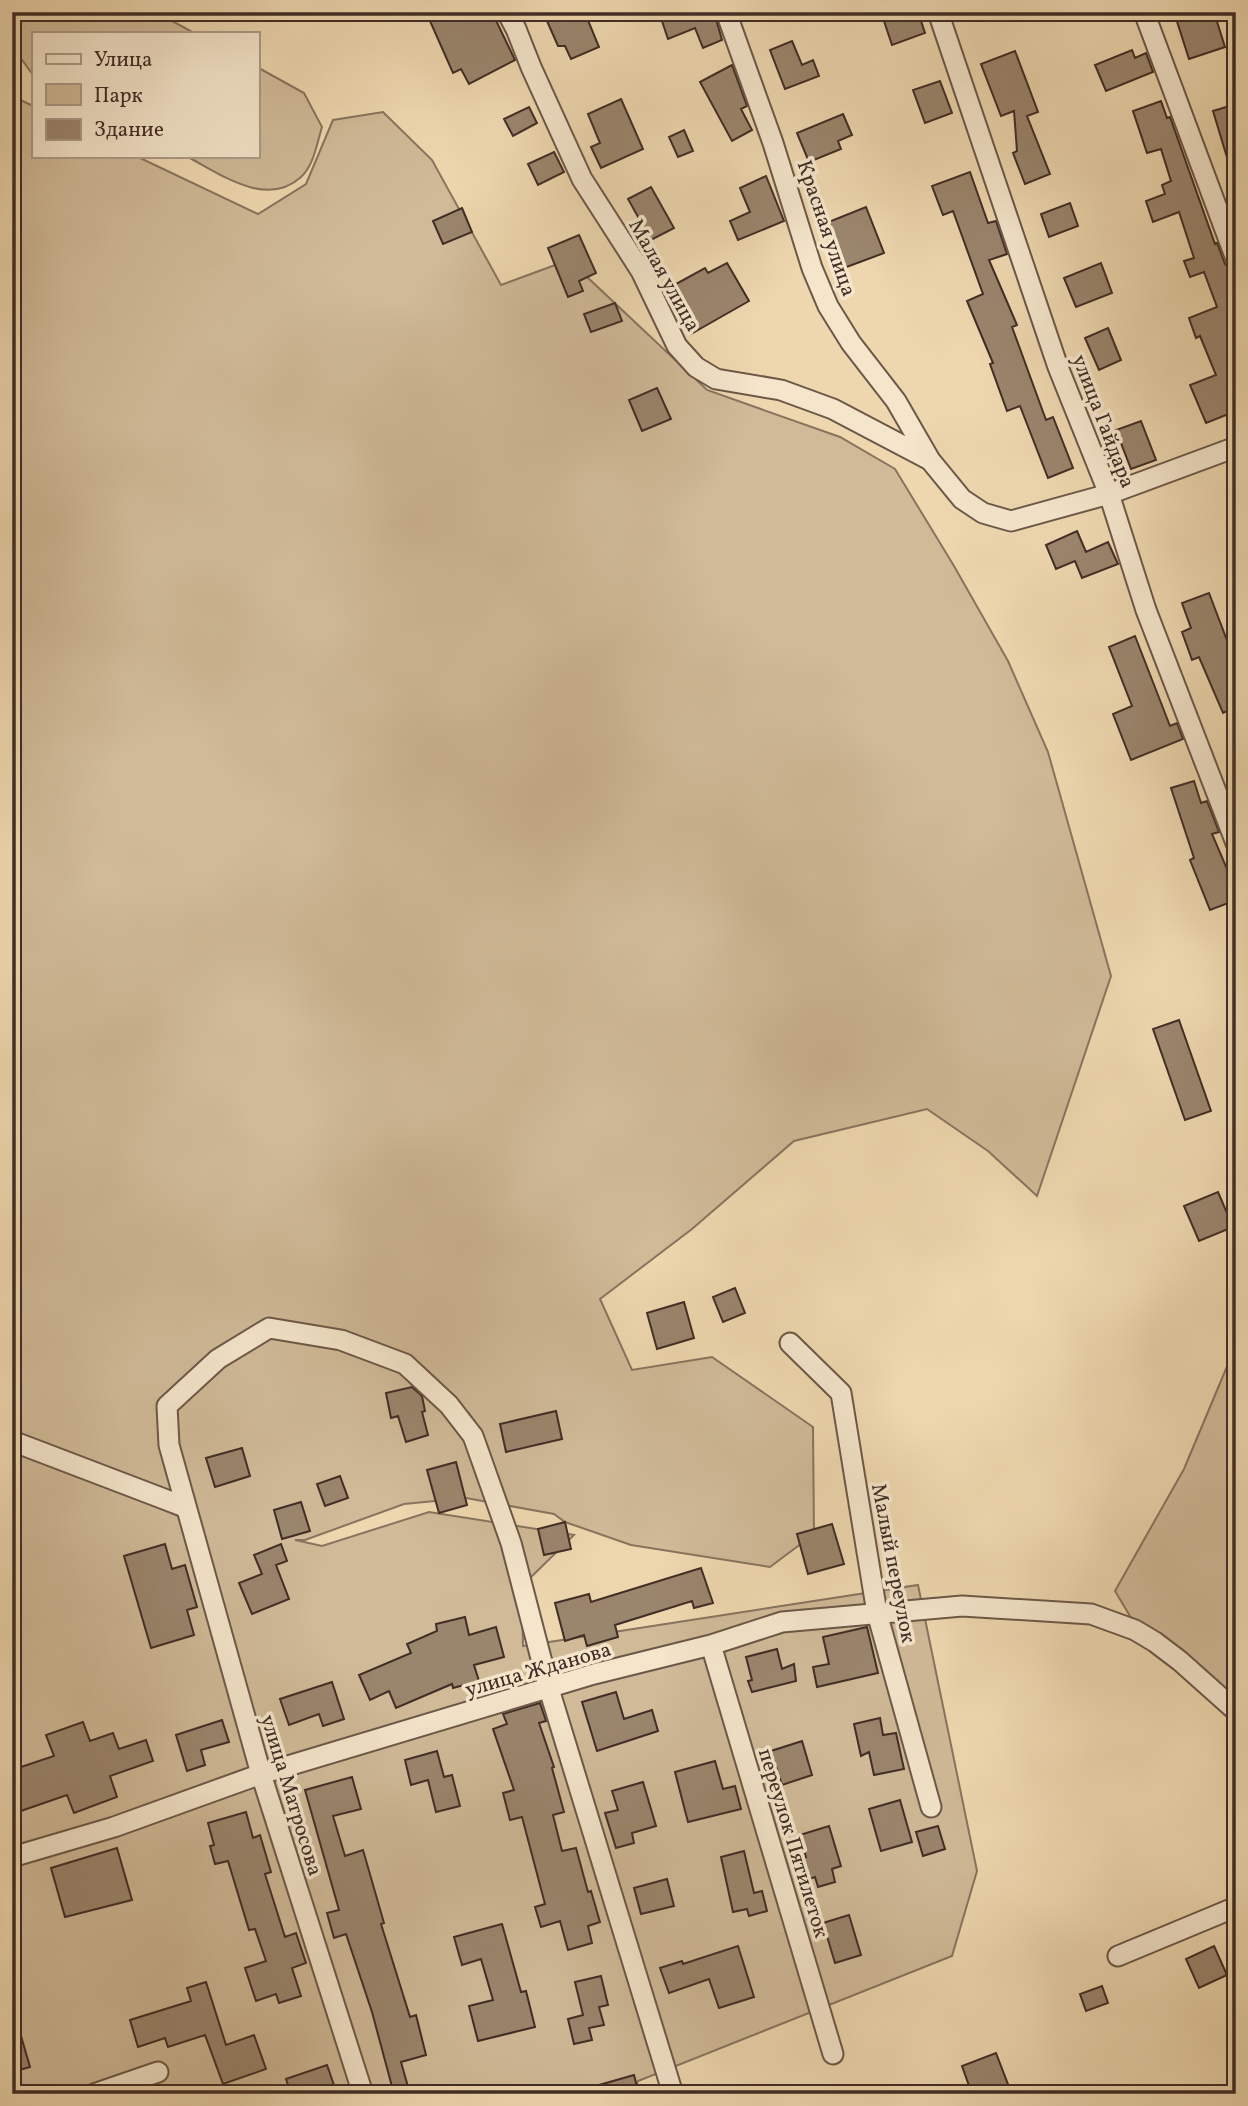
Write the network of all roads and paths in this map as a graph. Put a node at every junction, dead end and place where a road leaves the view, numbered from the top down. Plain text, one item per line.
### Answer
1 (507, 12) edge
2 (726, 12) edge
3 (937, 12) edge
4 (1144, 12) edge
5 (1236, 259) edge
6 (1236, 447) edge
7 (930, 460) junction
8 (1109, 494) junction
9 (1236, 843) edge
10 (790, 1343) dead end
11 (12, 1441) edge
12 (185, 1507) junction
13 (877, 1613) junction
14 (711, 1645) junction
15 (549, 1689) junction
16 (1236, 1711) edge
17 (261, 1774) junction
18 (931, 1807) dead end
19 (12, 1857) edge
20 (1236, 1907) edge
21 (1118, 1956) dead end
22 (833, 2054) dead end
23 (158, 2072) dead end
24 (94, 2094) edge
25 (362, 2094) edge
26 (673, 2094) edge

1 - 7 street, Малая улица
2 - 7 street, Красная улица
3 - 8 street, улица Гайдара
4 - 5 street
6 - 8 street
7 - 8 street, Красная улица
8 - 9 street, улица Гайдара
10 - 13 street, Малый переулок
11 - 12 street
12 - 15 street, улица Матросова
12 - 17 street, улица Матросова
13 - 14 street, улица Жданова
13 - 16 street, улица Жданова
13 - 18 street, Малый переулок
14 - 15 street, улица Жданова
14 - 22 street, переулок Пятилеток
15 - 17 street, улица Жданова
15 - 26 street
17 - 19 street, улица Жданова
17 - 25 street, улица Матросова
20 - 21 street
23 - 24 street

